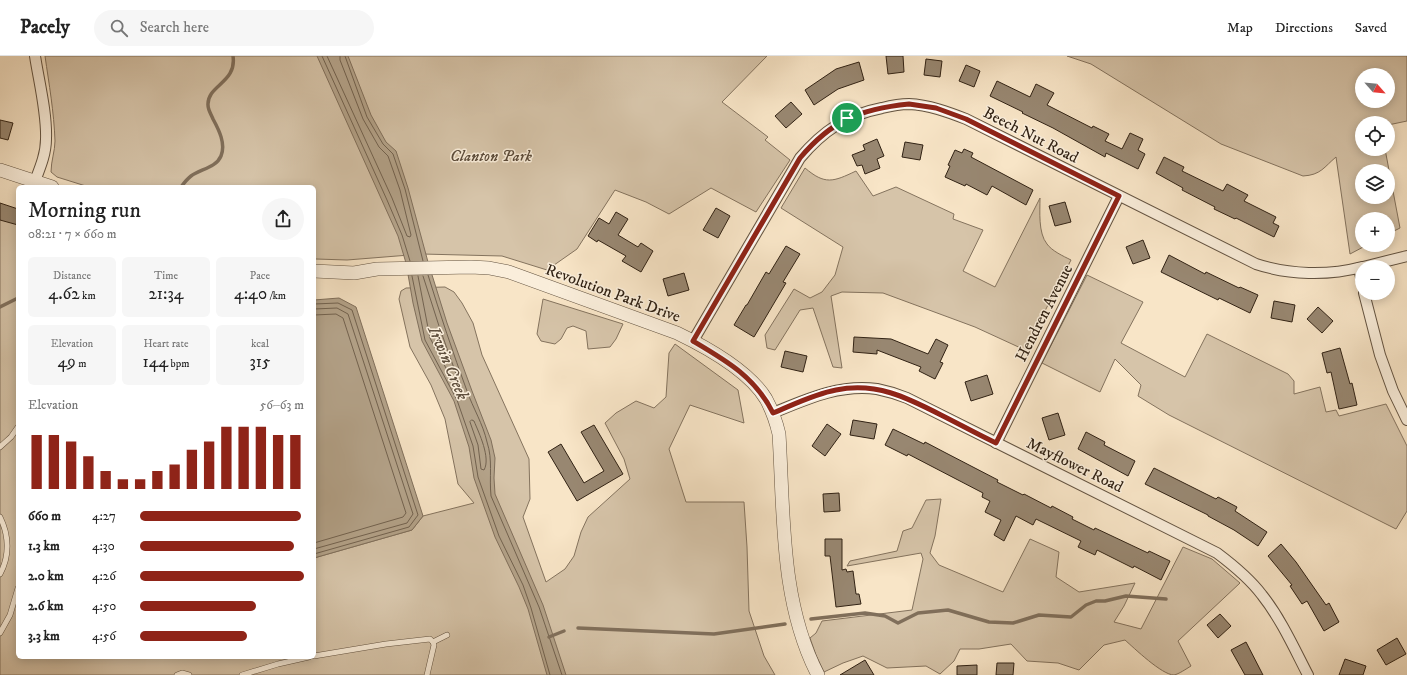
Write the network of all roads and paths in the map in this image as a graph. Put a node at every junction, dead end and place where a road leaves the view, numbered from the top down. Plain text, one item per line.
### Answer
1 (35, 56) edge
2 (0, 170) edge
3 (35, 181) junction
4 (46, 185) edge
5 (1119, 196) junction
6 (1407, 256) edge
7 (1390, 260) edge
8 (1355, 268) edge
9 (316, 271) edge
10 (1366, 300) edge
11 (693, 341) junction
12 (773, 413) junction
13 (1407, 420) edge
14 (16, 430) edge
15 (996, 443) junction
16 (0, 446) edge
17 (0, 517) edge
18 (0, 574) edge
19 (16, 595) edge
20 (0, 633) edge
21 (447, 635) dead end
22 (433, 642) junction
23 (316, 656) edge
24 (300, 659) edge
25 (177, 675) edge
26 (189, 675) edge
27 (242, 675) edge
28 (427, 675) edge
29 (818, 675) edge
30 (1308, 675) edge

1 - 3 street
2 - 3 street
3 - 4 street
5 - 8 street, Beech Nut Road
5 - 11 street, Beech Nut Road
5 - 15 street, Hendren Avenue
6 - 7 street, Beech Nut Road
9 - 11 street, Revolution Park Drive
10 - 13 street
11 - 12 street, Revolution Park Drive
12 - 15 street, Mayflower Road
12 - 29 street, Revolution Park Drive
14 - 16 lane
15 - 30 street, Mayflower Road
17 - 18 lane
19 - 20 lane
21 - 22 lane
22 - 23 lane
22 - 28 lane
24 - 27 lane
25 - 26 lane

